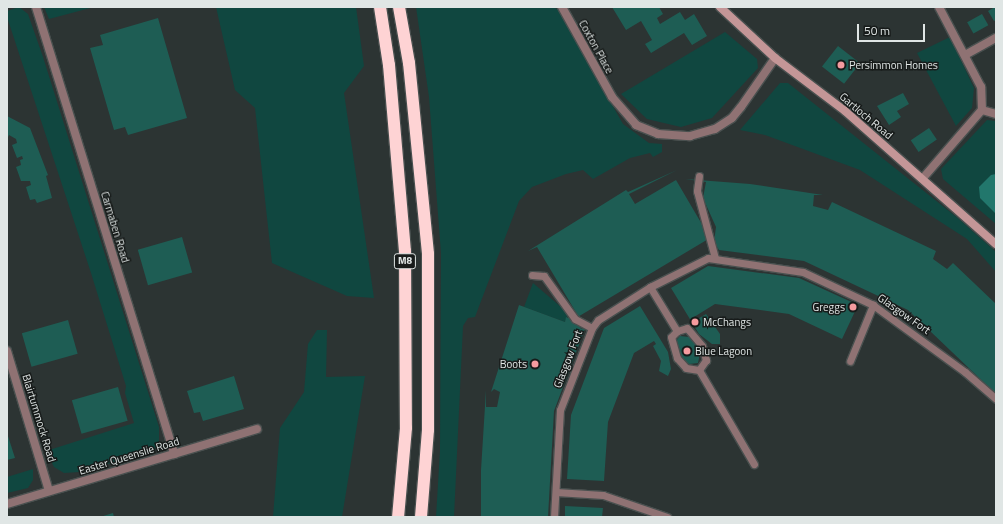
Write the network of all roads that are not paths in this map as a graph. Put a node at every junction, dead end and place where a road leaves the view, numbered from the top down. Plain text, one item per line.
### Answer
1 (36, 7) edge
2 (380, 7) edge
3 (399, 7) edge
4 (562, 7) edge
5 (720, 7) edge
6 (939, 7) edge
7 (996, 38) edge
8 (965, 55) junction
9 (775, 58) junction
10 (982, 110) junction
11 (996, 114) edge
12 (699, 176) dead end
13 (923, 178) junction
14 (996, 244) edge
15 (715, 258) junction
16 (532, 275) dead end
17 (650, 287) junction
18 (873, 305) junction
19 (592, 328) junction
20 (677, 331) junction
21 (7, 351) edge
22 (850, 361) dead end
23 (699, 370) junction
24 (996, 399) edge
25 (257, 429) dead end
26 (174, 454) junction
27 (754, 464) dead end
28 (49, 492) junction
29 (556, 492) junction
30 (7, 504) edge
31 (421, 516) edge
32 (398, 517) edge
33 (554, 517) edge
34 (666, 517) edge

1 - 26 street, Carmaben Road
2 - 32 highway, M8
3 - 31 highway, M8
4 - 9 street, Coxton Place
5 - 9 main road, Gartloch Road
6 - 8 street
7 - 8 street
8 - 10 street
9 - 13 main road, Gartloch Road
10 - 11 street
10 - 13 street
12 - 15 street
13 - 14 main road, Gartloch Road
15 - 17 street, Glasgow Fort
15 - 18 street, Glasgow Fort
16 - 19 street
17 - 19 street, Glasgow Fort
17 - 20 street
18 - 22 street
18 - 24 street, Glasgow Fort
19 - 29 street, Glasgow Fort
20 - 23 street
20 - 23 street
21 - 28 street, Blairtummock Road
23 - 27 street
25 - 26 street, Easter Queenslie Road
26 - 28 street, Easter Queenslie Road
28 - 30 street, Easter Queenslie Road
29 - 33 street, Glasgow Fort
29 - 34 street

